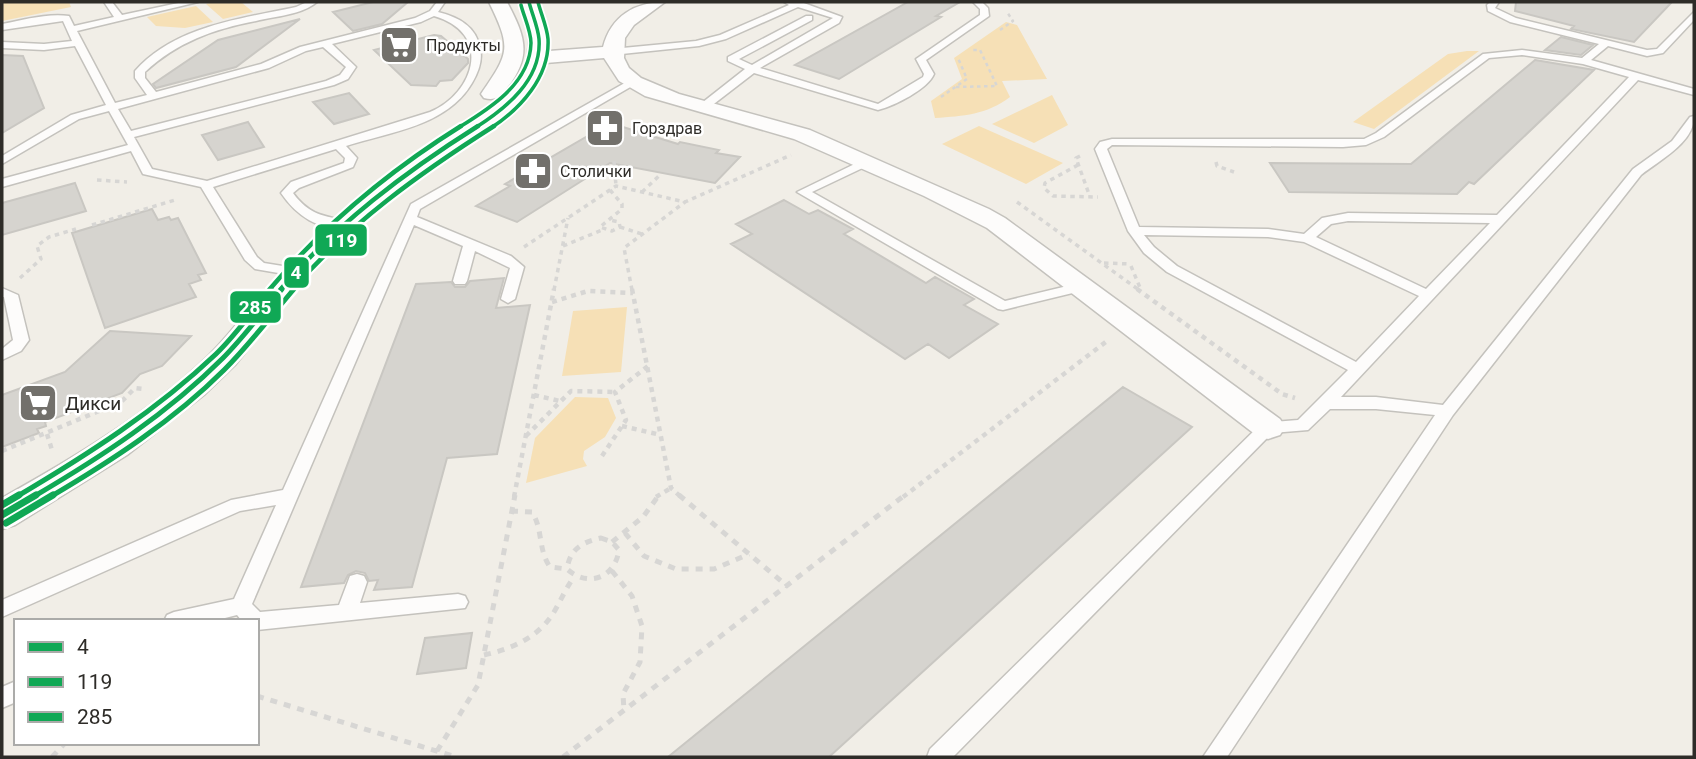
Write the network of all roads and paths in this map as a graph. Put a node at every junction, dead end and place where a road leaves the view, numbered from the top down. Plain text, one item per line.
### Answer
1 (108, 2) edge
2 (194, 2) edge
3 (313, 2) edge
4 (441, 2) edge
5 (498, 2) edge
6 (529, 2) edge
7 (656, 2) edge
8 (977, 2) edge
9 (1495, 2) edge
10 (793, 3) edge
11 (1007, 12) dead end
12 (433, 13) junction
13 (1694, 15) edge
14 (120, 18) junction
15 (809, 18) dead end
16 (2, 27) edge
17 (71, 29) junction
18 (993, 35) dead end
19 (1599, 39) junction
20 (78, 43) junction
21 (325, 43) junction
22 (981, 43) dead end
23 (2, 45) edge
24 (970, 50) junction
25 (612, 52) junction
26 (538, 58) junction
27 (514, 59) junction
28 (1584, 61) junction
29 (752, 69) junction
30 (1636, 76) junction
31 (634, 82) junction
32 (955, 88) junction
33 (1694, 92) edge
34 (153, 96) junction
35 (889, 104) junction
36 (111, 107) junction
37 (702, 108) junction
38 (1694, 119) edge
39 (456, 139) junction
40 (131, 141) junction
41 (821, 142) junction
42 (340, 145) junction
43 (2, 161) edge
44 (614, 161) dead end
45 (867, 162) junction
46 (1078, 165) dead end
47 (661, 174) dead end
48 (95, 180) dead end
49 (2, 183) edge
50 (136, 183) dead end
51 (616, 186) junction
52 (208, 187) junction
53 (610, 190) junction
54 (642, 192) junction
55 (1120, 197) junction
56 (685, 202) junction
57 (409, 218) junction
58 (568, 218) junction
59 (1501, 219) junction
60 (610, 220) junction
61 (343, 224) junction
62 (92, 225) dead end
63 (620, 227) junction
64 (76, 229) dead end
65 (602, 230) junction
66 (1134, 231) junction
67 (642, 234) junction
68 (1307, 238) junction
69 (470, 244) junction
70 (563, 246) junction
71 (506, 259) junction
72 (1104, 263) dead end
73 (1131, 264) dead end
74 (296, 272) junction
75 (460, 281) dead end
76 (1080, 287) junction
77 (3, 292) edge
78 (633, 293) junction
79 (1429, 295) junction
80 (508, 299) dead end
81 (552, 302) junction
82 (1117, 333) dead end
83 (2, 355) edge
84 (648, 366) junction
85 (1358, 369) junction
86 (155, 390) dead end
87 (615, 391) junction
88 (534, 395) junction
89 (561, 401) junction
90 (1326, 403) junction
91 (1447, 411) junction
92 (622, 426) junction
93 (1268, 427) junction
94 (661, 435) junction
95 (526, 436) junction
96 (2, 452) edge
97 (602, 456) dead end
98 (671, 488) junction
99 (289, 496) junction
100 (512, 511) junction
101 (2, 515) edge
102 (625, 533) junction
103 (612, 542) junction
104 (749, 554) junction
105 (567, 569) junction
106 (612, 571) junction
107 (574, 577) junction
108 (357, 582) dead end
109 (787, 586) junction
110 (458, 602) dead end
111 (241, 606) junction
112 (2, 609) edge
113 (347, 612) junction
114 (183, 619) edge
115 (254, 619) edge
116 (259, 621) edge
117 (484, 655) junction
118 (259, 697) edge
119 (625, 710) junction
120 (437, 751) junction
121 (456, 757) edge
122 (563, 757) edge
123 (938, 757) edge
124 (1214, 757) edge

1 - 14 lane
2 - 14 lane
3 - 34 lane
4 - 12 lane
5 - 27 street
6 - 26 street
7 - 25 street
8 - 35 lane
9 - 19 lane
10 - 25 lane
10 - 29 lane
11 - 18 path
12 - 21 lane
12 - 42 lane
13 - 19 lane
14 - 17 lane
15 - 29 lane
16 - 17 lane
17 - 20 lane
19 - 28 lane
20 - 23 lane
20 - 36 lane
21 - 34 lane
21 - 40 lane
22 - 24 path
24 - 32 path
24 - 32 path
25 - 26 street
25 - 31 street
26 - 27 lane
26 - 39 street
27 - 39 street
28 - 30 lane
28 - 55 lane
29 - 35 lane
29 - 37 lane
30 - 33 lane
30 - 59 lane
31 - 37 street
31 - 57 lane
32 - 35 path
34 - 36 lane
36 - 40 lane
36 - 43 lane
37 - 41 street
38 - 91 lane
39 - 61 street
40 - 49 lane
40 - 52 lane
41 - 45 street
41 - 56 path
42 - 52 lane
42 - 61 lane
44 - 51 path
45 - 76 street
45 - 76 lane
46 - 55 path
47 - 54 path
48 - 50 path
51 - 53 path
51 - 54 path
52 - 62 path
52 - 74 lane
53 - 58 path
53 - 60 path
54 - 56 path
55 - 66 lane
56 - 67 path
57 - 69 lane
57 - 99 lane
58 - 70 path
58 - 71 path
59 - 68 lane
59 - 79 lane
60 - 63 path
60 - 65 path
61 - 74 street
63 - 65 path
63 - 67 path
64 - 77 path
65 - 70 path
66 - 68 lane
66 - 85 lane
67 - 78 path
68 - 79 lane
69 - 71 lane
69 - 75 lane
70 - 81 path
71 - 80 lane
72 - 73 path
74 - 101 street
76 - 93 street
77 - 83 lane
78 - 81 path
78 - 84 path
79 - 85 lane
81 - 88 path
82 - 109 path
84 - 87 path
84 - 94 path
85 - 90 lane
86 - 96 path
87 - 89 path
87 - 92 path
88 - 89 path
88 - 95 path
89 - 95 path
90 - 91 lane
90 - 93 lane
91 - 124 lane
92 - 94 path
92 - 97 path
93 - 123 lane
94 - 98 path
95 - 100 path
98 - 102 path
98 - 104 path
99 - 111 lane
99 - 112 lane
100 - 105 path
100 - 117 path
102 - 103 path
102 - 104 path
103 - 105 path
103 - 106 path
104 - 109 path
105 - 107 path
106 - 107 path
106 - 119 path
107 - 117 path
108 - 113 lane
109 - 119 path
110 - 113 lane
111 - 114 lane
111 - 115 lane
113 - 116 lane
117 - 120 path
118 - 120 path
119 - 122 path
120 - 121 path

